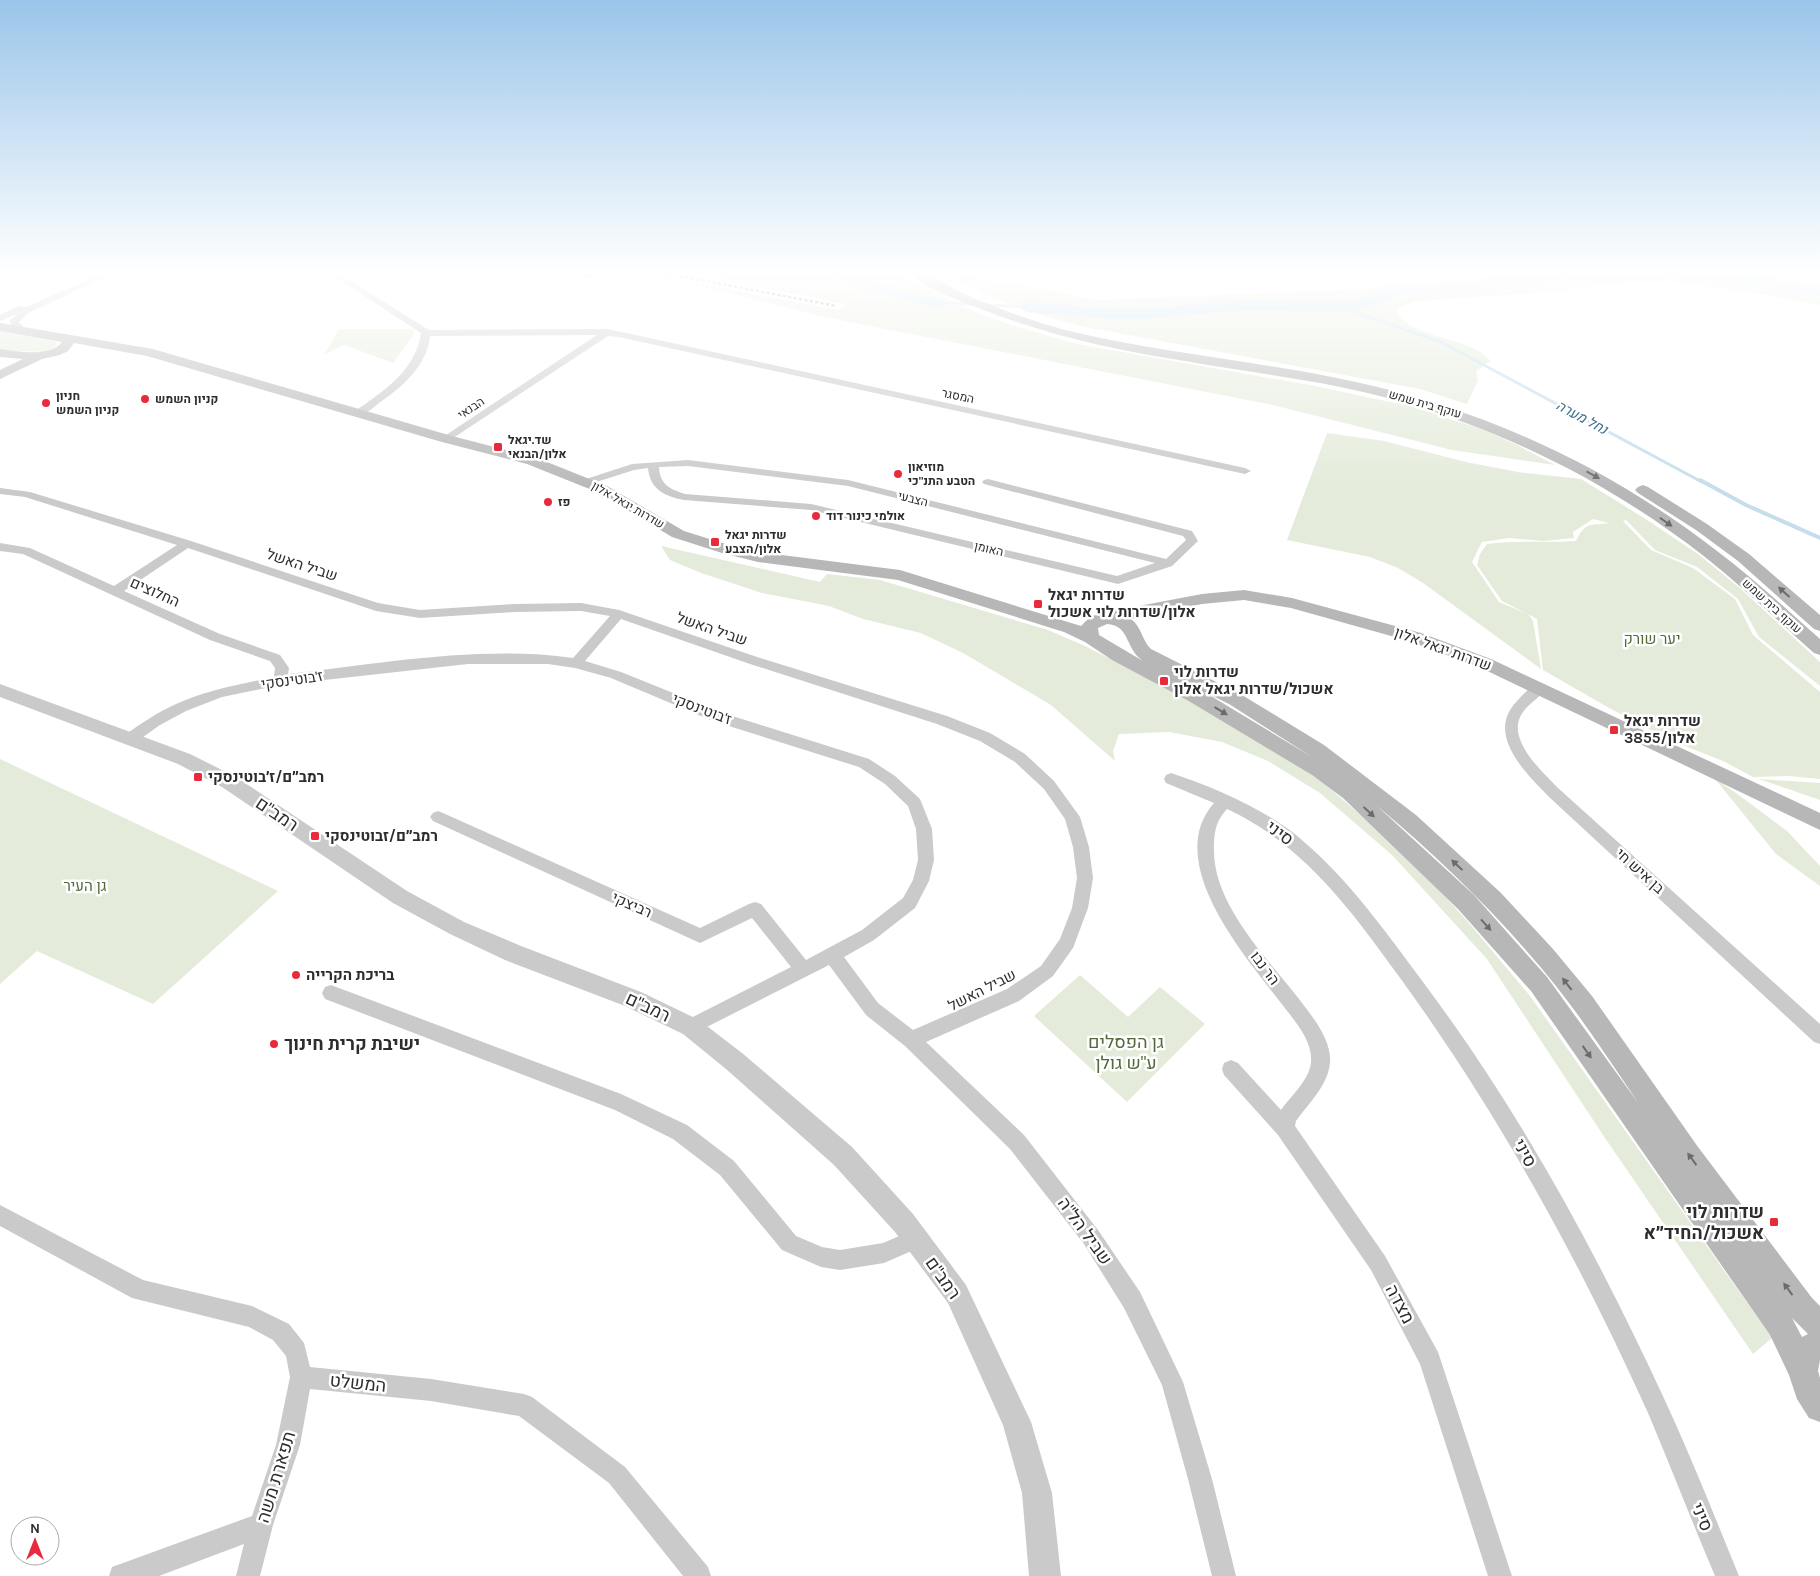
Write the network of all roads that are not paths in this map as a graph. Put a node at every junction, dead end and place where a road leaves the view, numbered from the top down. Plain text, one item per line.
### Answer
1 (64, 347) edge
2 (116, 347) edge
3 (424, 347) edge
4 (586, 347) edge
5 (674, 347) edge
6 (1129, 347) edge
7 (1173, 347) edge
8 (54, 352) junction
9 (0, 354) edge
10 (0, 364) edge
11 (220, 373) junction
12 (0, 376) edge
13 (359, 413) junction
14 (447, 439) junction
15 (1567, 454) junction
16 (653, 464) junction
17 (1245, 472) dead end
18 (587, 482) junction
19 (988, 482) dead end
20 (0, 491) edge
21 (1633, 492) junction
22 (187, 544) junction
23 (0, 547) edge
24 (1168, 563) junction
25 (114, 592) junction
26 (1155, 609) junction
27 (619, 614) junction
28 (1040, 618) junction
29 (1102, 620) junction
30 (1820, 625) edge
31 (1132, 633) junction
32 (1096, 642) junction
33 (1820, 649) edge
34 (576, 663) junction
35 (280, 680) junction
36 (1538, 689) junction
37 (0, 690) edge
38 (132, 738) junction
39 (1713, 772) junction
40 (1171, 779) dead end
41 (1224, 802) junction
42 (1820, 814) edge
43 (438, 817) dead end
44 (1820, 822) edge
45 (832, 955) junction
46 (804, 970) junction
47 (331, 992) dead end
48 (691, 1027) junction
49 (1820, 1036) edge
50 (911, 1040) junction
51 (1231, 1069) dead end
52 (1285, 1128) junction
53 (0, 1215) edge
54 (916, 1239) junction
55 (1820, 1326) edge
56 (1820, 1344) edge
57 (1803, 1371) junction
58 (301, 1377) junction
59 (1820, 1407) edge
60 (261, 1525) junction
61 (121, 1576) edge
62 (248, 1576) edge
63 (699, 1576) edge
64 (1045, 1576) edge
65 (1224, 1576) edge
66 (1500, 1576) edge
67 (1727, 1576) edge

1 - 8 main road
2 - 11 main road, שדרות יגאל אלון
3 - 13 street
4 - 14 street, הבנאי
5 - 17 street, המסגר
6 - 15 main road, עוקף בית שמש
7 - 15 main road, עוקף בית שמש
8 - 9 main road
8 - 11 main road, שדרות יגאל אלון
8 - 12 main road
9 - 10 main road
11 - 13 main road, שדרות יגאל אלון
13 - 14 main road, שדרות יגאל אלון
14 - 18 main road, שדרות יגאל אלון
15 - 21 main road, עוקף בית שמש
16 - 18 street
16 - 24 street, הצבעי
16 - 24 street, האומן
18 - 28 main road, שדרות יגאל אלון
19 - 24 street, האומן
20 - 22 street, שביל האשל
30 -> 21 main road, עוקף בית שמש
21 -> 33 main road, עוקף בית שמש
22 - 25 street
22 - 27 street, שביל האשל
23 - 25 street, החלוצים
25 - 35 street, החלוצים
26 - 29 main road, שדרות יגאל אלון
26 - 31 main road, שדרות יגאל אלון
26 - 36 main road, שדרות יגאל אלון
27 - 34 street
27 - 50 street, שביל האשל
28 - 29 main road, שדרות יגאל אלון
28 - 32 main road, שדרות יגאל אלון
29 - 31 main road
29 - 32 main road
31 - 32 main road
55 -> 31 main road
32 -> 57 main road, שדרות יגאל אלון
34 - 35 street, ז'בוטינסקי
34 - 45 street, ז'בוטינסקי
35 - 38 street, ז'בוטינסקי
36 - 39 main road, שדרות יגאל אלון
36 - 49 street, בן איש חי
37 - 38 street, רמב"ם
38 - 48 street, רמב"ם
39 - 42 main road, שדרות יגאל אלון
39 - 44 main road, שדרות יגאל אלון
40 - 41 street, סיני
41 - 52 street, הר נבו
41 - 67 street, סיני
43 - 46 street, רביצקי
45 - 46 street, ז'בוטינסקי
45 - 50 street, שביל הל"ה
46 - 48 street, ז'בוטינסקי
47 - 54 street
48 - 54 street, רמב"ם
50 - 65 street, שביל הל"ה
51 - 52 street, מצדה
52 - 66 street, מצדה
53 - 58 street
54 - 64 street, רמב"ם
56 - 57 main road
57 - 59 main road, שדרות יגאל אלון
58 - 60 street, תפארת משה
58 - 63 street, המשלט
60 - 61 street
60 - 62 street, תפארת משה

